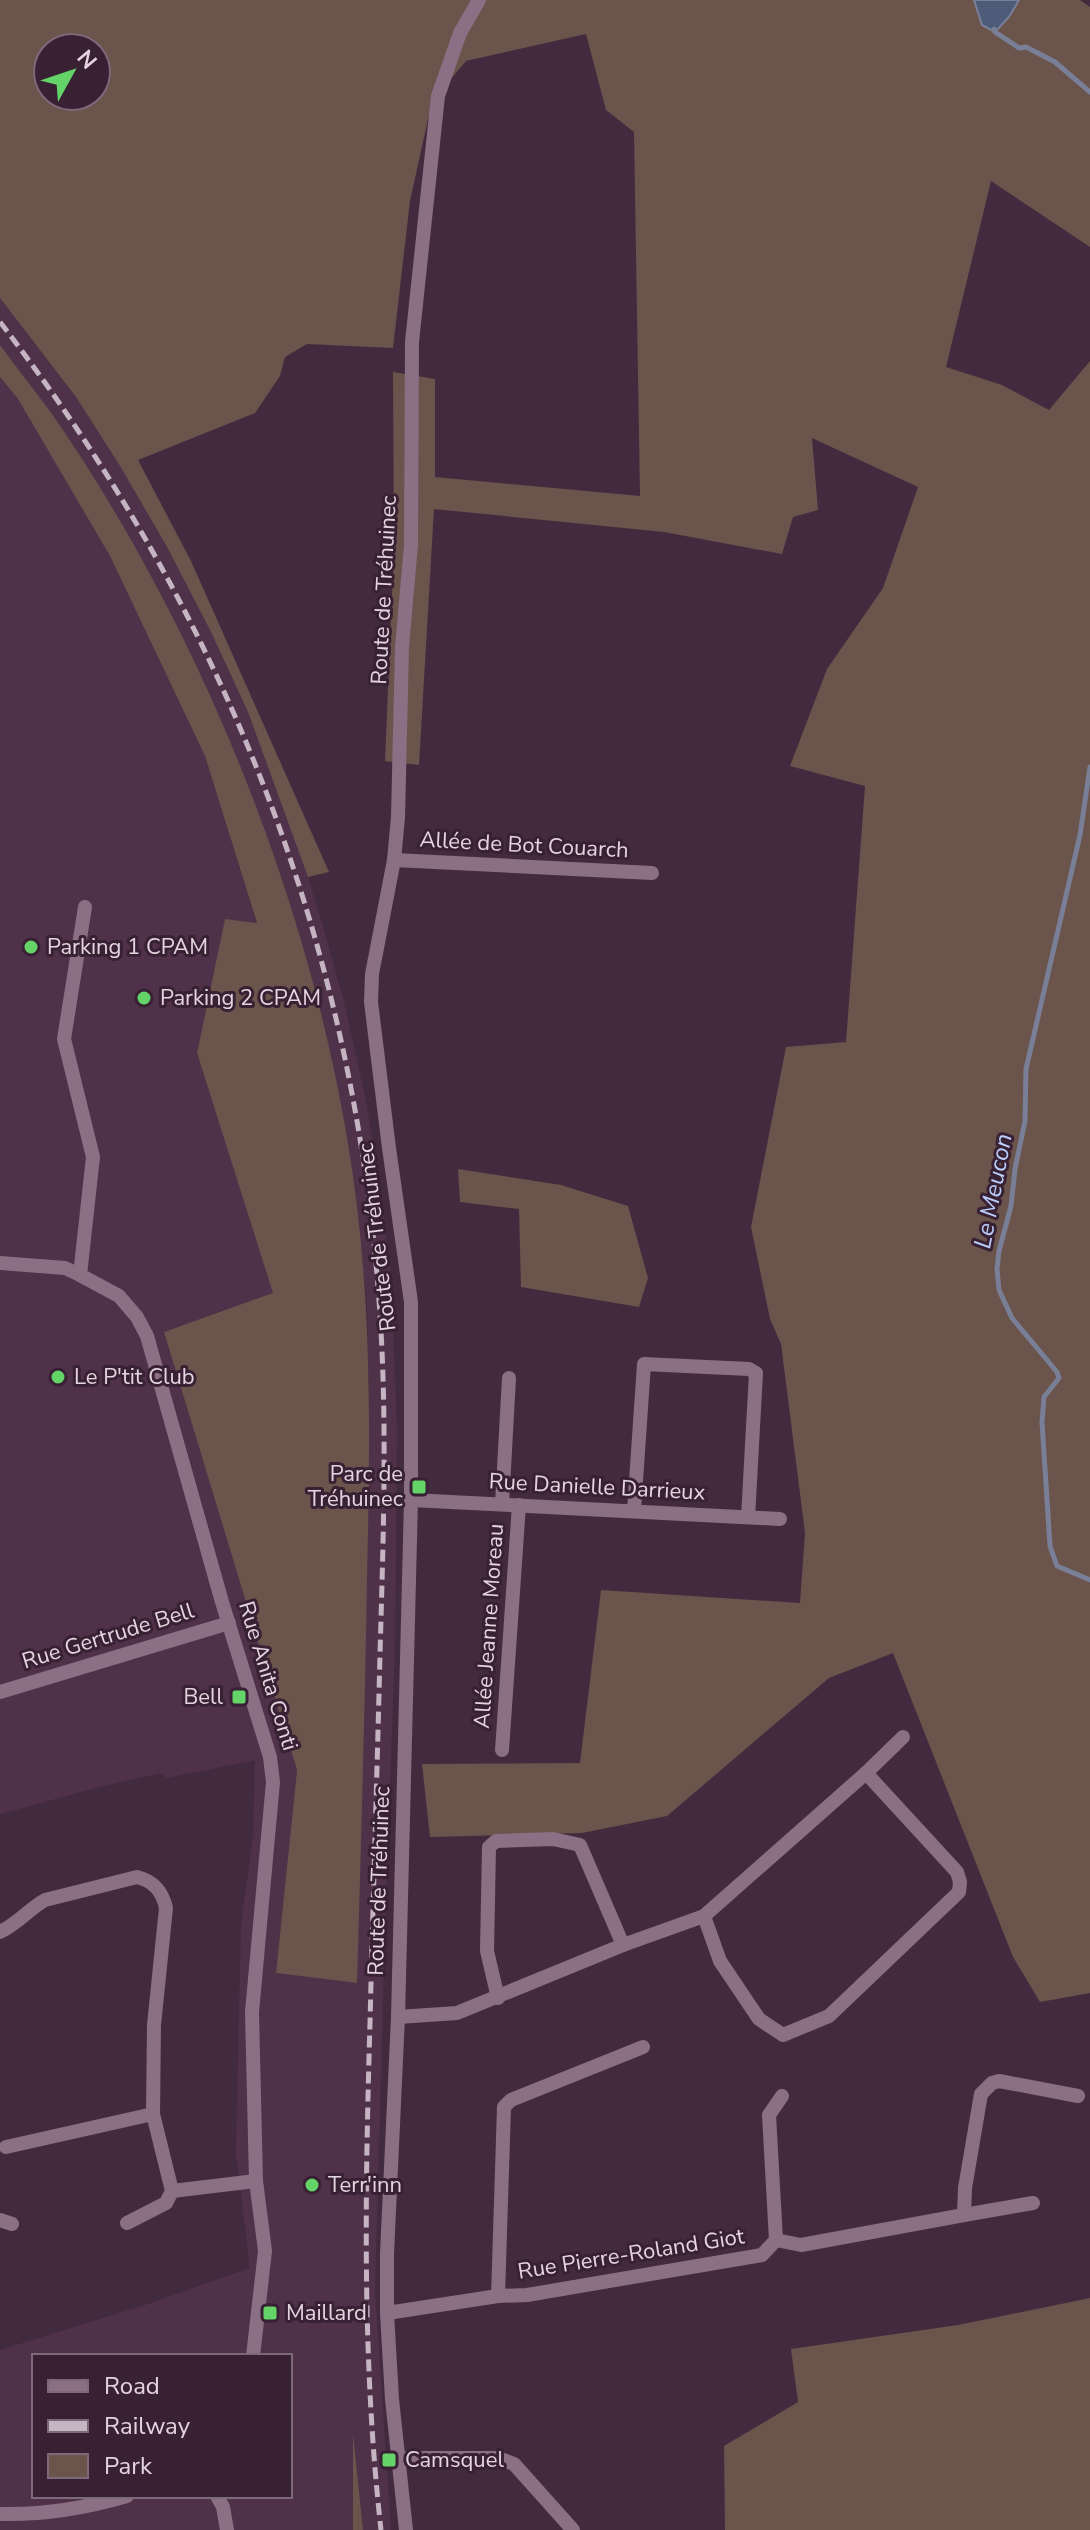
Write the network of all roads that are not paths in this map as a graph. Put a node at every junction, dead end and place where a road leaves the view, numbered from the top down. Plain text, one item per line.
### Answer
1 (479, 0) edge
2 (394, 860) junction
3 (652, 873) dead end
4 (85, 907) dead end
5 (0, 1263) edge
6 (80, 1275) junction
7 (509, 1378) dead end
8 (411, 1500) junction
9 (502, 1504) junction
10 (519, 1505) junction
11 (634, 1510) junction
12 (748, 1517) junction
13 (780, 1519) dead end
14 (229, 1623) junction
15 (0, 1692) edge
16 (903, 1737) dead end
17 (502, 1750) dead end
18 (866, 1773) junction
19 (704, 1916) junction
20 (0, 1932) edge
21 (623, 1945) junction
22 (498, 1998) junction
23 (398, 2017) junction
24 (643, 2047) dead end
25 (782, 2096) dead end
26 (1078, 2096) dead end
27 (153, 2114) junction
28 (6, 2147) dead end
29 (256, 2181) junction
30 (172, 2191) junction
31 (1033, 2203) dead end
32 (964, 2215) junction
33 (127, 2223) dead end
34 (776, 2240) junction
35 (498, 2296) junction
36 (387, 2313) junction
37 (253, 2354) edge
38 (398, 2458) junction
39 (120, 2498) edge
40 (218, 2498) edge
41 (0, 2514) edge
42 (25, 2514) junction
43 (27, 2530) edge
44 (227, 2530) edge
45 (406, 2530) edge
46 (573, 2530) edge

1 - 2 street, Route de Tréhuinec
2 - 3 street, Allée de Bot Couarch
2 - 8 street, Route de Tréhuinec
4 - 6 street
5 - 6 street, Rue Anita Conti
6 - 14 street, Rue Anita Conti
7 - 9 street
8 - 9 street, Rue Danielle Darrieux
8 - 23 street, Route de Tréhuinec
9 - 10 street, Rue Danielle Darrieux
10 - 11 street, Rue Danielle Darrieux
10 - 17 street, Allée Jeanne Moreau
11 - 12 street, Rue Danielle Darrieux
11 - 12 street
12 - 13 street, Rue Danielle Darrieux
14 - 15 street, Rue Gertrude Bell
14 - 29 street, Rue Anita Conti
16 - 18 street
18 - 19 street
18 - 19 street
19 - 21 street
20 - 27 street
21 - 22 street
21 - 22 street
22 - 23 street
23 - 36 street, Route de Tréhuinec
24 - 35 street
25 - 34 street, Rue Pierre-Roland Giot
26 - 32 street
27 - 28 street
27 - 30 street
29 - 30 street
29 - 37 street, Rue Anita Conti
30 - 33 street
31 - 32 street
32 - 34 street
34 - 35 street, Rue Pierre-Roland Giot
35 - 36 street, Rue Pierre-Roland Giot
36 - 38 street, Route de Tréhuinec
38 - 45 street, Route de Tréhuinec
38 - 46 street
39 - 42 street
40 - 44 street
41 - 42 street
42 - 43 street

